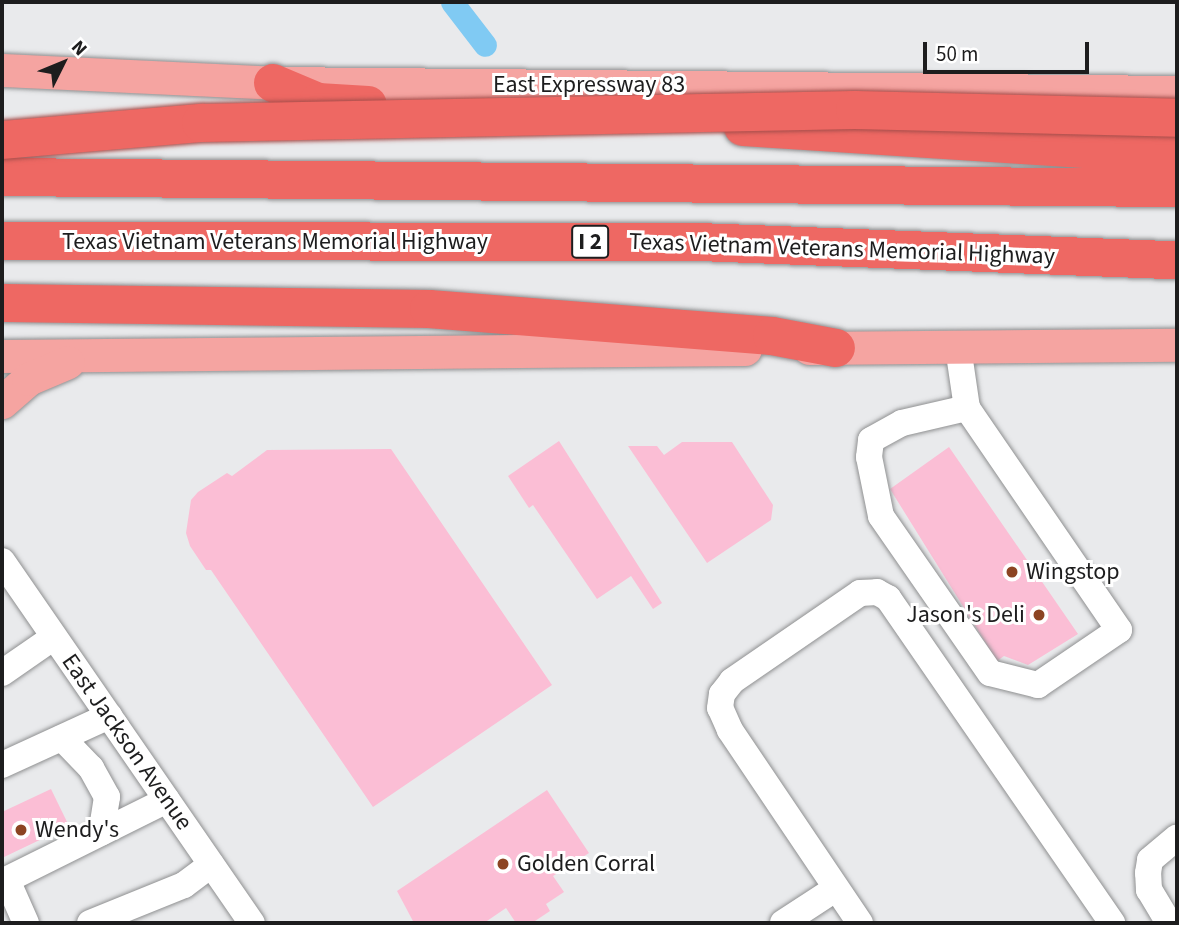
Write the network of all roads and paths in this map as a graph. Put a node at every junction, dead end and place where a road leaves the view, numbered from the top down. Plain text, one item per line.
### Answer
1 (2, 70) edge
2 (273, 83) junction
3 (1177, 92) edge
4 (1177, 118) edge
5 (2, 140) edge
6 (1177, 155) edge
7 (2, 177) edge
8 (1177, 188) edge
9 (2, 241) edge
10 (1177, 260) edge
11 (2, 303) edge
12 (1177, 345) edge
13 (958, 347) junction
14 (836, 348) junction
15 (8, 353) edge
16 (85, 355) junction
17 (2, 402) edge
18 (967, 408) junction
19 (2, 561) edge
20 (54, 637) junction
21 (2, 673) edge
22 (109, 716) junction
23 (62, 738) junction
24 (2, 765) edge
25 (167, 800) junction
26 (101, 833) junction
27 (1177, 836) edge
28 (211, 864) junction
29 (4, 881) edge
30 (835, 889) junction
31 (26, 923) edge
32 (90, 923) edge
33 (252, 923) edge
34 (783, 923) edge
35 (860, 923) edge
36 (1112, 923) edge
37 (1170, 923) edge

1 - 2 main road, East Expressway 83
2 - 3 main road, East Expressway 83
2 - 6 highway
4 - 5 highway, bridge
7 - 8 highway
9 - 10 highway, Texas Vietnam Veterans Memorial Highway / I 2
11 - 14 highway
12 - 13 main road
13 - 14 main road
13 - 18 street
14 - 16 main road
15 - 16 main road
16 - 17 main road
18 - 18 street
19 - 20 street, East Jackson Avenue
20 - 21 street
20 - 22 street, East Jackson Avenue
22 - 23 street
22 - 25 street, East Jackson Avenue
23 - 24 street
23 - 26 street
25 - 26 street
25 - 28 street, East Jackson Avenue
26 - 29 street
27 - 37 street
28 - 32 street
28 - 33 street, East Jackson Avenue
29 - 31 street
30 - 34 street
30 - 35 street
30 - 36 street

